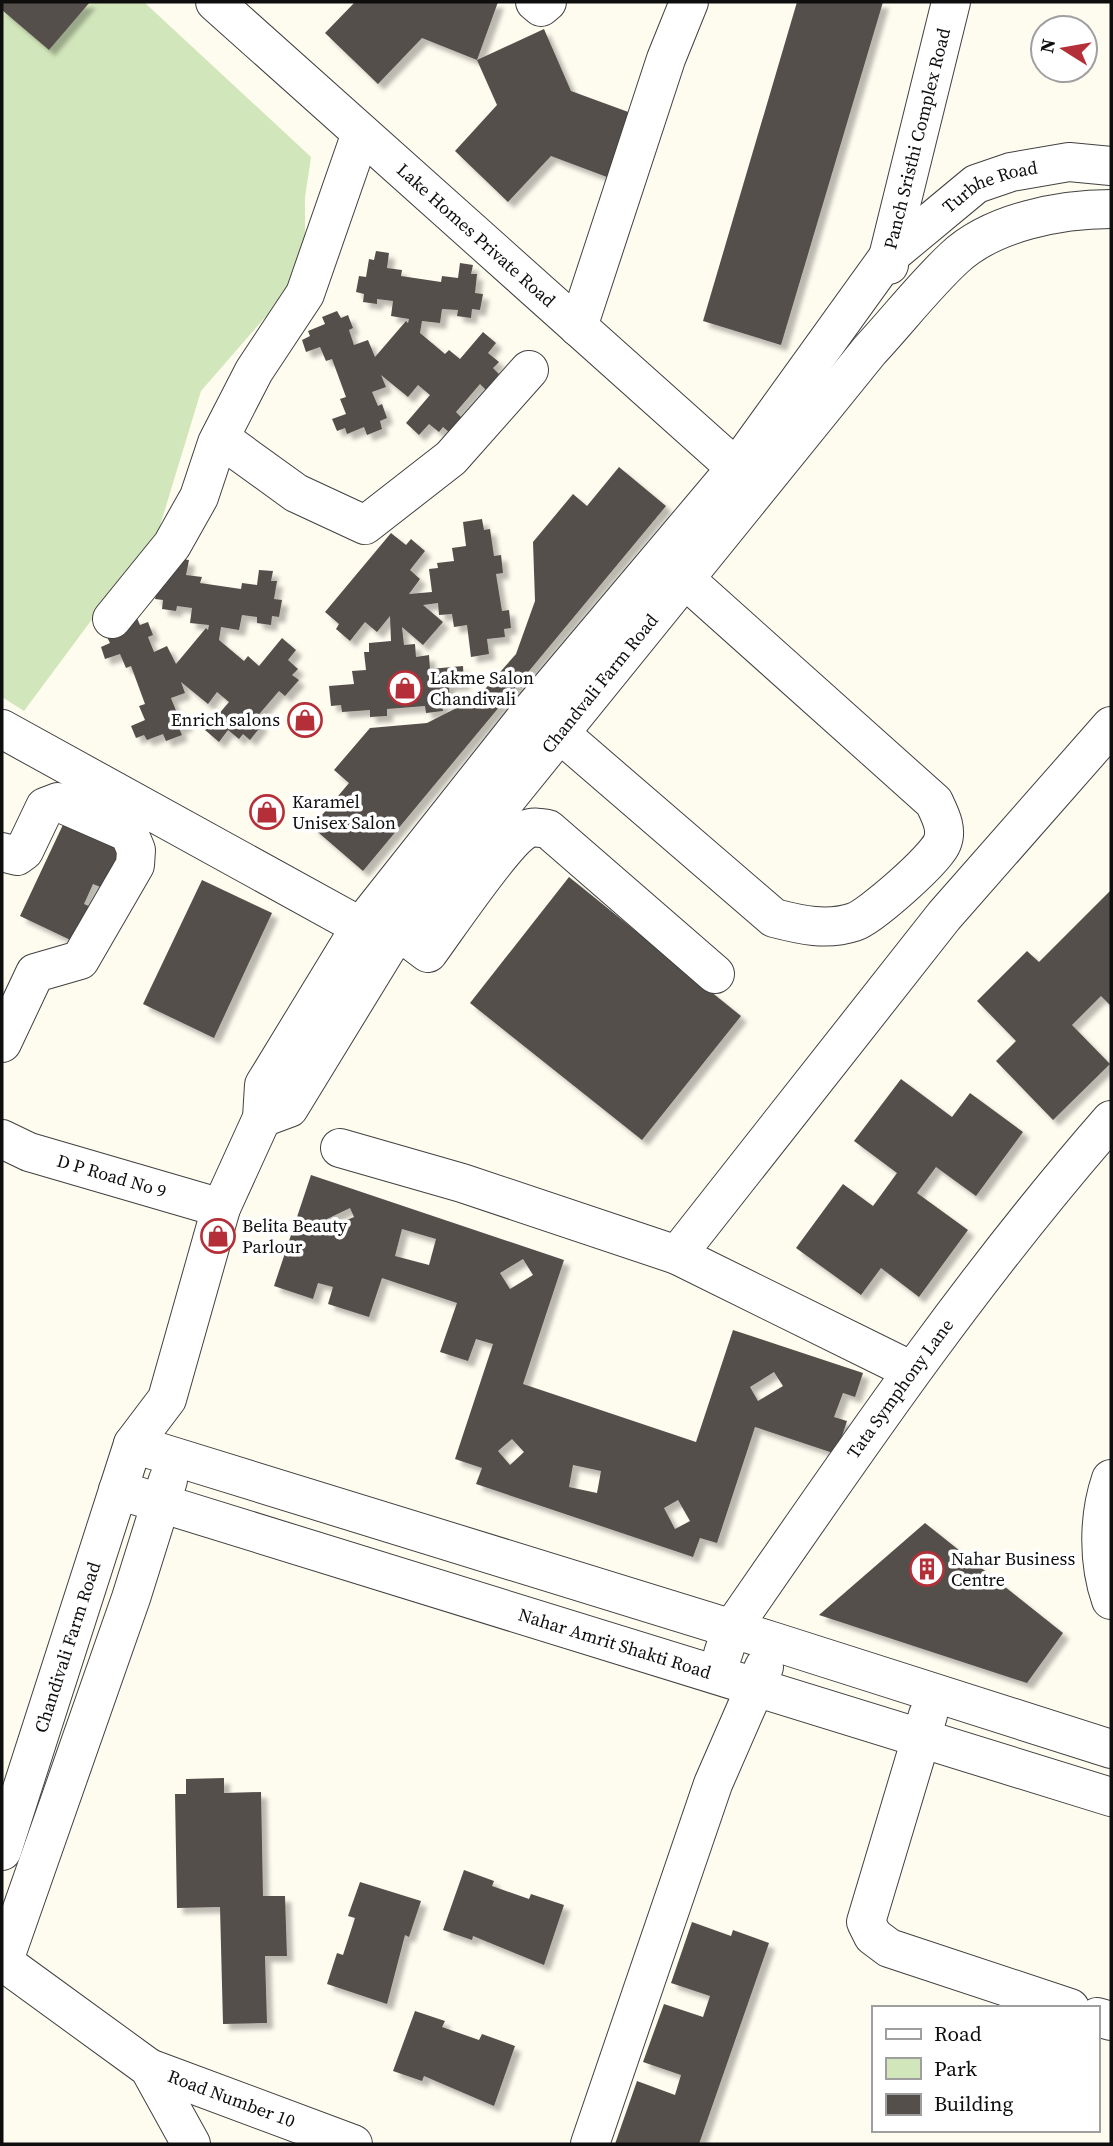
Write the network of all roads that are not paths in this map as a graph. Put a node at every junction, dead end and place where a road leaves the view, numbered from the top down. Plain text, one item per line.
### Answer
1 (215, 2) edge
2 (536, 2) edge
3 (547, 2) edge
4 (689, 2) edge
5 (951, 2) edge
6 (361, 133) junction
7 (1111, 166) edge
8 (1111, 209) edge
9 (888, 257) junction
10 (900, 318) junction
11 (578, 327) junction
12 (529, 370) dead end
13 (220, 438) junction
14 (736, 468) junction
15 (673, 569) junction
16 (112, 619) dead end
17 (533, 710) junction
18 (1111, 726) edge
19 (2, 729) edge
20 (562, 734) junction
21 (481, 829) junction
22 (2, 852) edge
23 (384, 934) junction
24 (715, 974) dead end
25 (2, 1043) edge
26 (1111, 1120) edge
27 (2, 1139) edge
28 (340, 1148) dead end
29 (221, 1208) junction
30 (677, 1255) junction
31 (910, 1370) junction
32 (167, 1399) junction
33 (133, 1444) junction
34 (175, 1456) junction
35 (1111, 1479) edge
36 (118, 1490) junction
37 (162, 1503) junction
38 (1111, 1600) edge
39 (732, 1630) junction
40 (775, 1642) junction
41 (716, 1676) junction
42 (755, 1688) junction
43 (936, 1693) junction
44 (921, 1739) junction
45 (1111, 1749) edge
46 (1111, 1797) edge
47 (2, 1851) edge
48 (3, 1963) edge
49 (1064, 2006) edge
50 (149, 2067) junction
51 (191, 2144) edge
52 (353, 2144) edge
53 (590, 2144) edge

1 - 6 street, Lake Homes Private Road
2 - 3 street
4 - 11 street
5 - 9 street, Panch Sristhi Complex Road
6 - 11 street, Lake Homes Private Road
6 - 13 street
7 - 9 street, Turbhe Road
8 - 10 street, Chandvali Farm Road
9 - 10 street, Panch Sristhi Complex Road
9 - 14 street, Chandvali Farm Road
10 - 15 street, Chandvali Farm Road
11 - 14 street, Lake Homes Private Road
12 - 13 street
13 - 16 street
14 - 15 street, Chandvali Farm Road
15 - 17 street, Chandvali Farm Road
15 - 20 street, Chandvali Farm Road
15 - 20 street
17 - 20 street
17 - 21 street, Chandvali Farm Road
18 - 30 street
19 - 23 street
20 - 21 street, Chandvali Farm Road
21 - 23 street, Chandvali Farm Road
21 - 23 street
21 - 24 street
22 - 25 street
23 - 29 street, Chandvali Farm Road
26 - 31 street, Tata Symphony Lane
27 - 29 street, D P Road No 9
28 - 30 street
29 - 32 street, Chandvali Farm Road
30 - 31 street
31 - 39 street, Tata Symphony Lane
32 - 33 street, Chandivali Farm Road
32 - 34 street
33 - 34 street
33 - 36 street, Chandivali Farm Road
34 - 37 street
34 - 39 street
35 - 38 street
36 - 37 street, Nahar Amrit Shakti Road
36 - 47 street, Chandivali Farm Road
37 - 41 street, Nahar Amrit Shakti Road
37 - 48 street
39 - 40 street
39 - 41 street, Tata Symphony Lane
40 - 42 street
40 - 43 street
41 - 42 street, Nahar Amrit Shakti Road
42 - 44 street, Nahar Amrit Shakti Road
42 - 53 street
43 - 44 street
43 - 45 street
44 - 46 street, Nahar Amrit Shakti Road
44 - 49 street
48 - 50 street
50 - 51 street
50 - 52 street, Road Number 10

